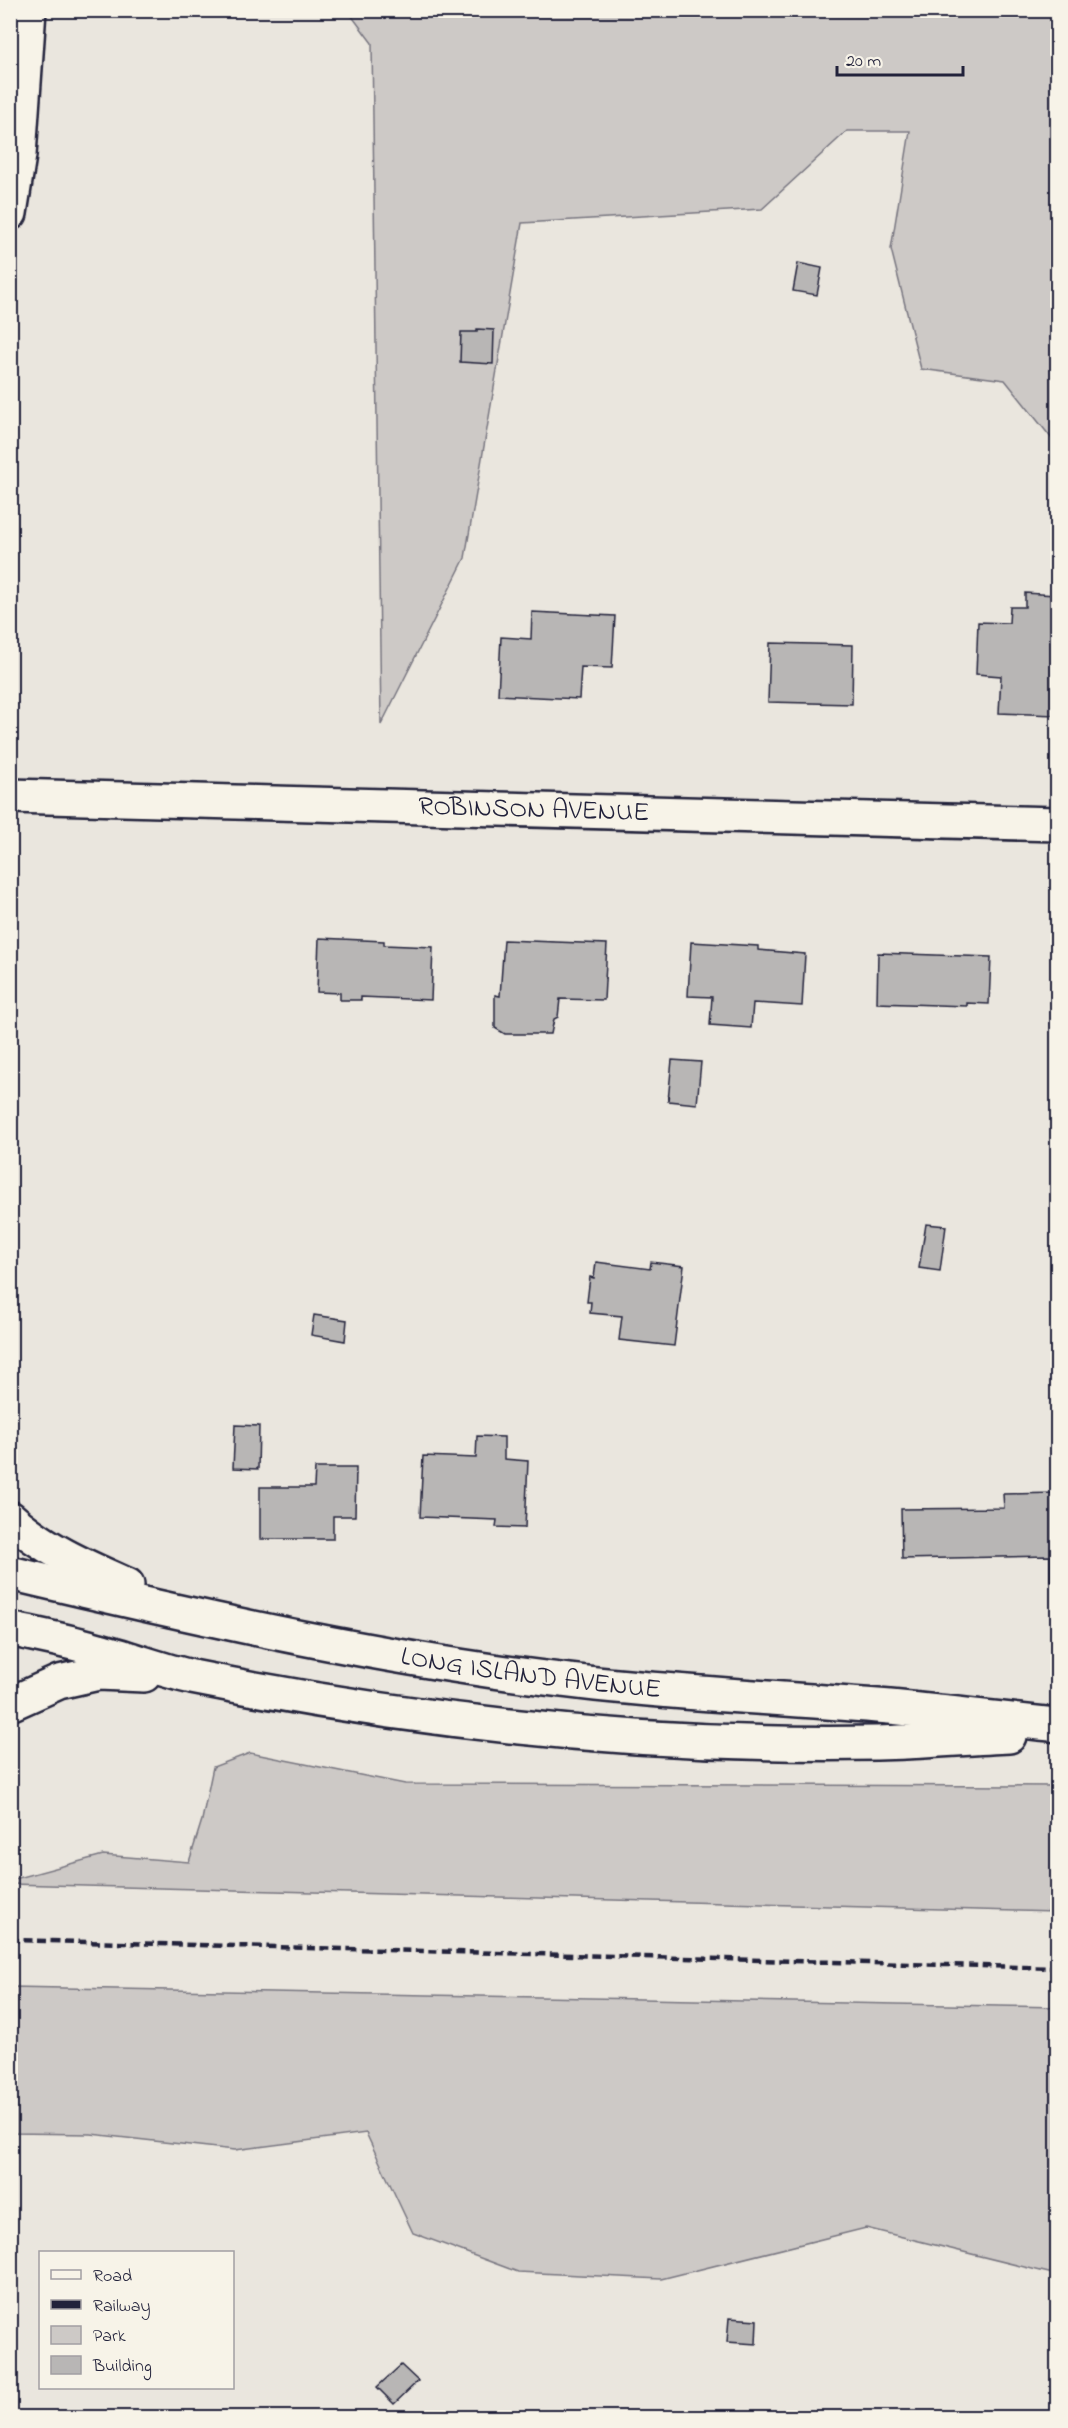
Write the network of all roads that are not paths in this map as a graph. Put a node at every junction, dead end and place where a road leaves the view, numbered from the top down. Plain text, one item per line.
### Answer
1 (29, 10) edge
2 (10, 213) edge
3 (10, 796) edge
4 (1058, 824) edge
5 (10, 1518) edge
6 (10, 1573) edge
7 (209, 1620) junction
8 (10, 1629) edge
9 (189, 1676) junction
10 (10, 1704) edge
11 (1058, 1725) edge
12 (1058, 1733) edge

1 - 2 street
3 - 4 street, ROBINSON AVENUE
5 - 7 street
6 - 7 street, LONG ISLAND AVENUE
7 - 11 street, LONG ISLAND AVENUE
8 - 9 street, LONG ISLAND AVENUE
9 - 10 street
9 - 12 street, LONG ISLAND AVENUE

